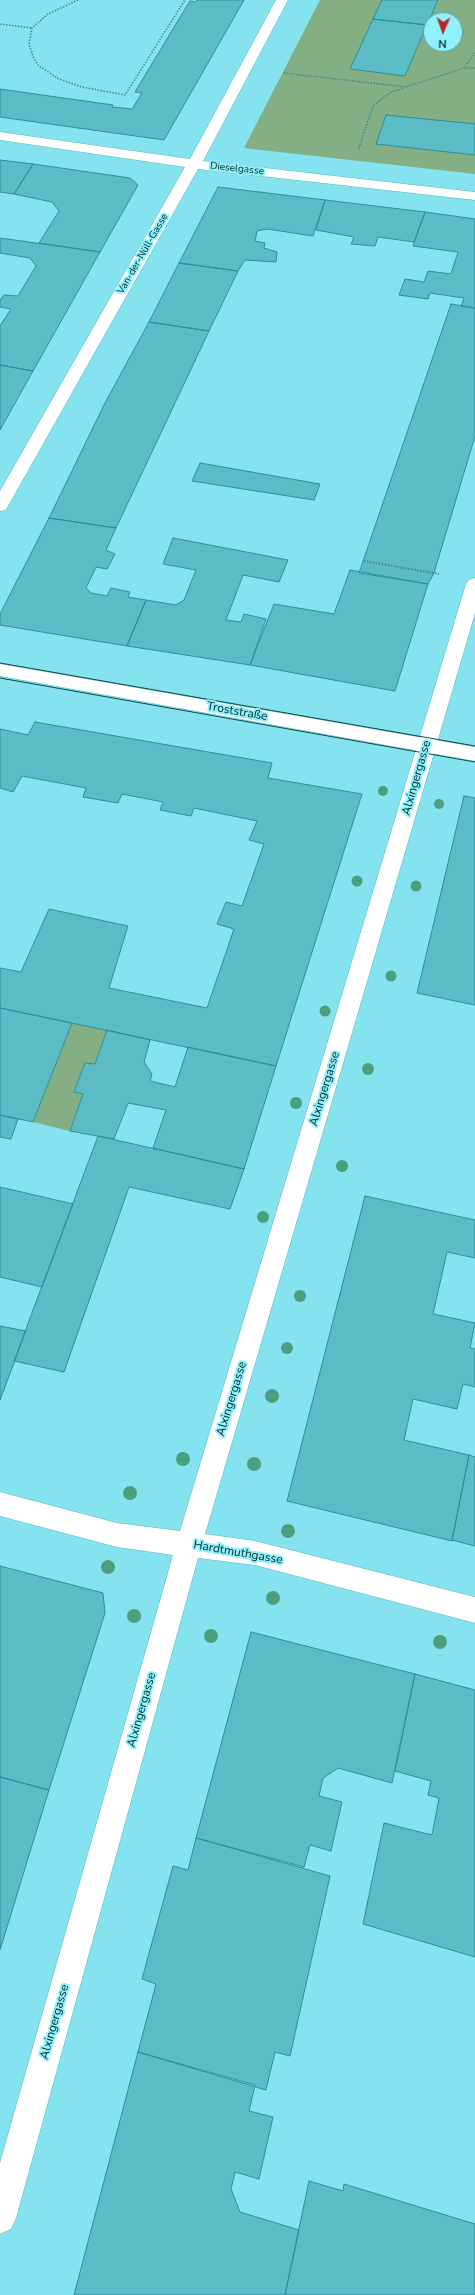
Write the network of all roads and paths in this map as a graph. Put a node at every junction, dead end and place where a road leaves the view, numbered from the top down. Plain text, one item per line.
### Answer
1 (78, 0) edge
2 (185, 0) edge
3 (282, 0) edge
4 (0, 24) edge
5 (32, 28) junction
6 (475, 52) edge
7 (464, 68) junction
8 (475, 68) edge
9 (245, 69) junction
10 (406, 87) junction
11 (0, 136) edge
12 (194, 164) junction
13 (348, 181) junction
14 (475, 196) edge
15 (0, 506) edge
16 (364, 561) dead end
17 (441, 574) dead end
18 (475, 584) edge
19 (0, 670) edge
20 (427, 746) junction
21 (475, 754) edge
22 (0, 1504) edge
23 (189, 1544) junction
24 (475, 1610) edge
25 (0, 2218) edge

1 - 5 path
2 - 5 path
3 - 9 street, Van-der-Nüll-Gasse
4 - 5 path
6 - 7 path
7 - 8 path
7 - 10 path
9 - 10 path
9 - 12 street, Van-der-Nüll-Gasse
10 - 13 path
11 - 12 street, Dieselgasse
12 - 13 street, Dieselgasse
12 - 15 street, Van-der-Nüll-Gasse
13 - 14 street, Dieselgasse
16 - 17 path
18 - 20 street, Alxingergasse
19 - 20 street, Troststraße
20 - 21 street, Troststraße
20 - 23 street, Alxingergasse
22 - 23 street, Hardtmuthgasse
23 - 24 street, Hardtmuthgasse
23 - 25 street, Alxingergasse

